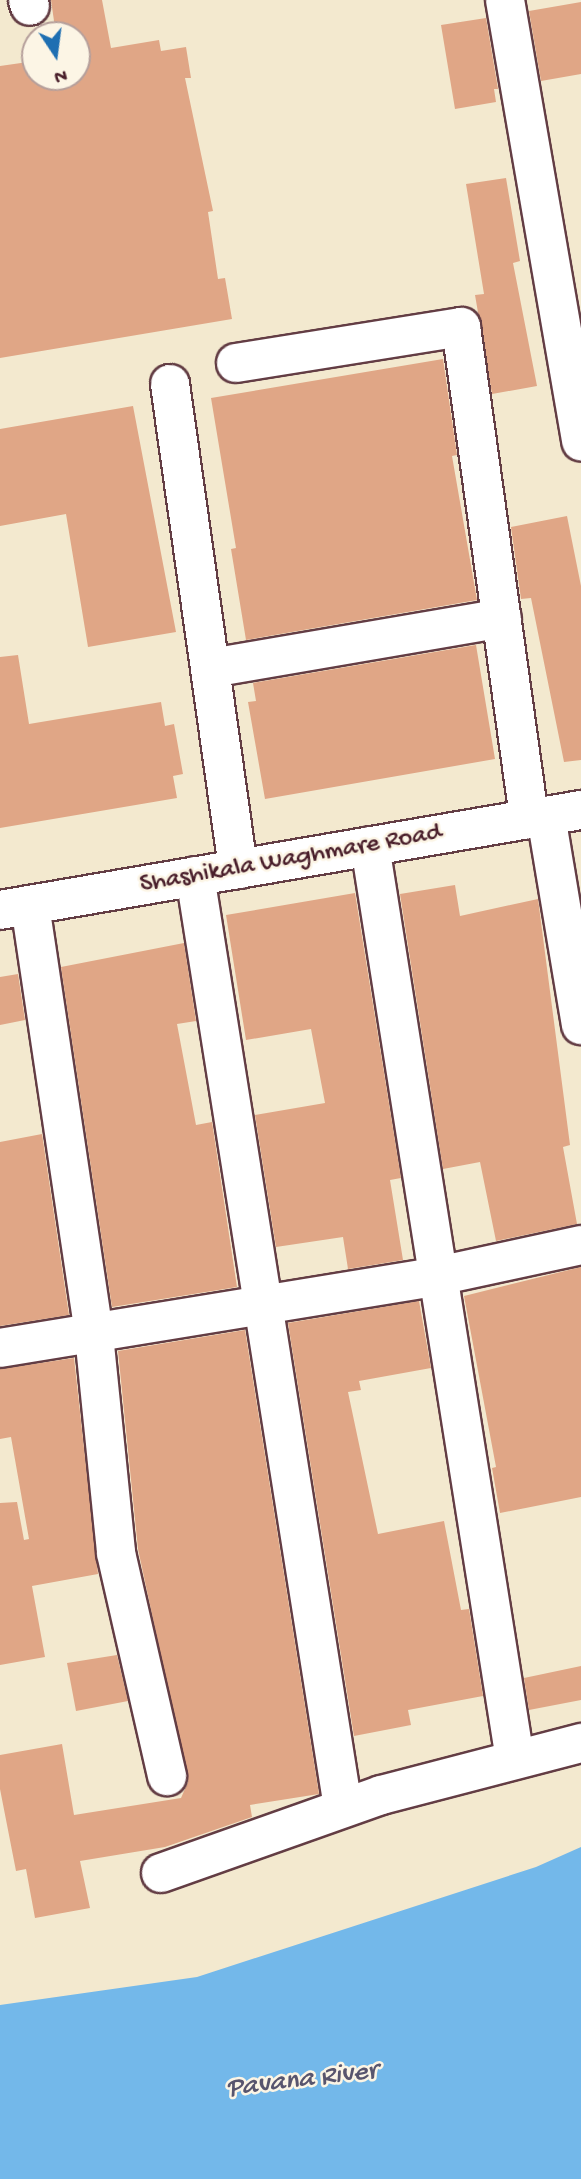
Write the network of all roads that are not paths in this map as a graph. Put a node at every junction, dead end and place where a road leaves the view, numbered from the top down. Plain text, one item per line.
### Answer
1 (505, 0) edge
2 (236, 363) dead end
3 (170, 384) dead end
4 (581, 442) edge
5 (502, 618) junction
6 (211, 668) junction
7 (552, 815) edge
8 (370, 846) junction
9 (238, 869) junction
10 (195, 876) junction
11 (15, 907) edge
12 (581, 1025) edge
13 (581, 1245) edge
14 (438, 1276) junction
15 (263, 1304) junction
16 (94, 1335) junction
17 (0, 1348) edge
18 (581, 1743) edge
19 (515, 1759) junction
20 (167, 1776) dead end
21 (343, 1807) junction
22 (161, 1873) dead end

1 - 4 street
2 - 5 street
3 - 6 street
5 - 6 street
5 - 7 street
6 - 9 street
7 - 8 street, Shashikala Waghmare Road
7 - 12 street
8 - 9 street, Shashikala Waghmare Road
8 - 14 street
9 - 10 street, Shashikala Waghmare Road
10 - 11 street, Shashikala Waghmare Road
10 - 15 street
11 - 16 street
13 - 14 street
14 - 15 street
14 - 19 street
15 - 16 street
15 - 21 street
16 - 17 street
16 - 20 street
18 - 19 street
19 - 21 street
21 - 22 street

